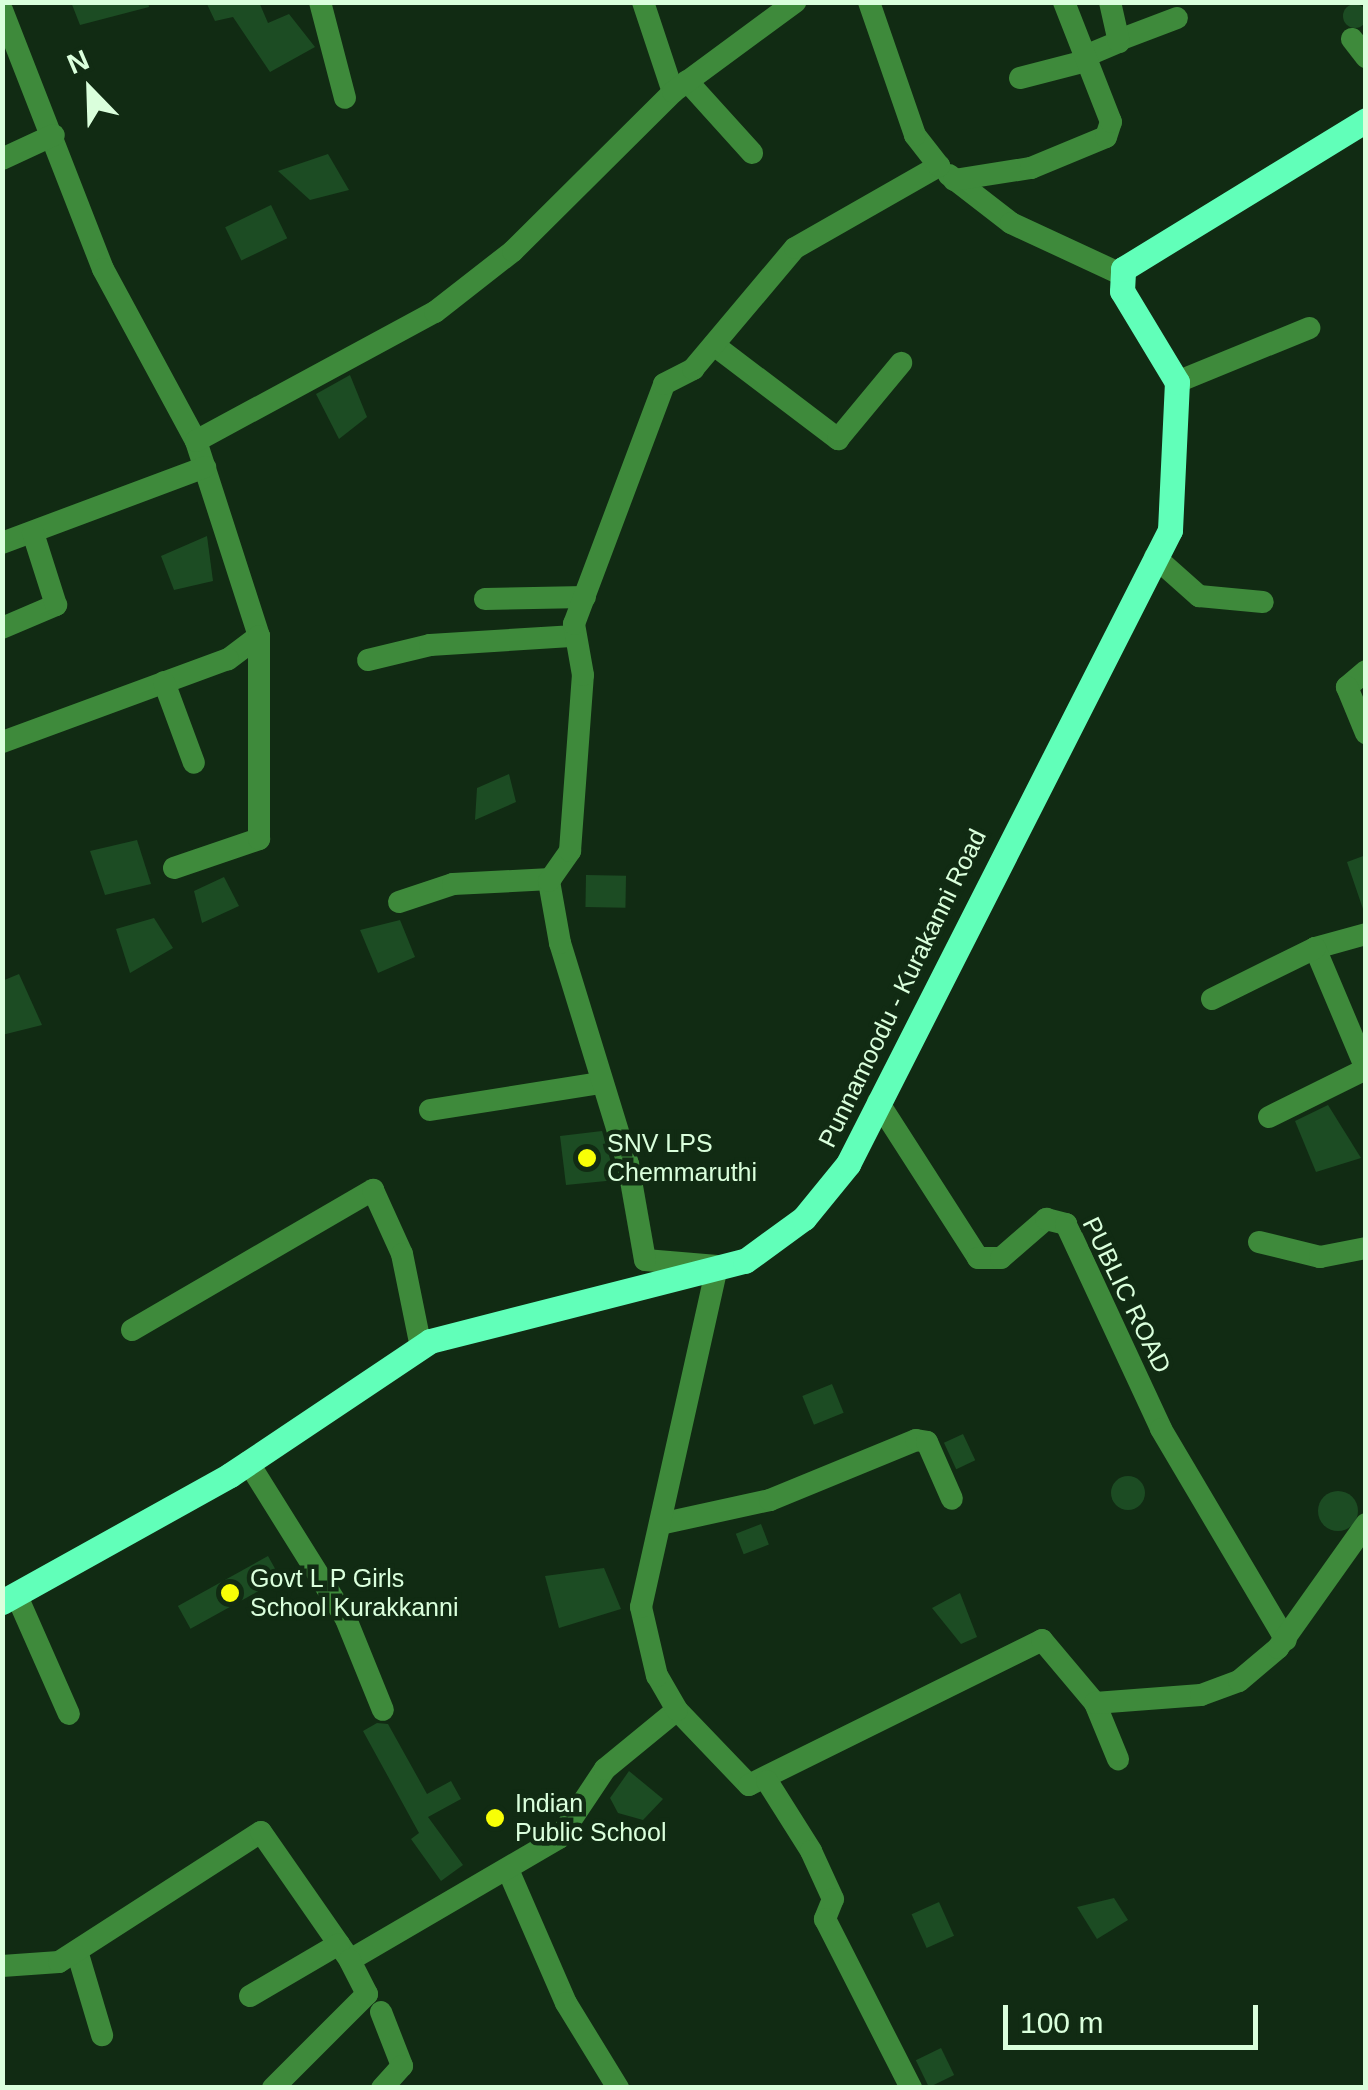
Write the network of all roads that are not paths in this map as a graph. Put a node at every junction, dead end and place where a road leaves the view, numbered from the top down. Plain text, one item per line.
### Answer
1 (320, 2) edge
2 (643, 2) edge
3 (795, 2) edge
4 (869, 2) edge
5 (1064, 2) edge
6 (1110, 2) edge
7 (4, 5) edge
8 (1177, 18) dead end
9 (1119, 40) junction
10 (1082, 59) junction
11 (1020, 78) dead end
12 (680, 87) junction
13 (345, 98) dead end
14 (1363, 129) edge
15 (54, 135) junction
16 (752, 153) dead end
17 (2, 159) edge
18 (946, 173) junction
19 (1121, 274) junction
20 (1309, 328) dead end
21 (714, 345) junction
22 (902, 363) dead end
23 (1176, 382) junction
24 (196, 440) junction
25 (205, 466) junction
26 (33, 533) junction
27 (2, 543) edge
28 (1155, 557) junction
29 (584, 596) junction
30 (485, 599) dead end
31 (1264, 602) dead end
32 (2, 628) edge
33 (259, 636) junction
34 (575, 636) junction
35 (368, 660) dead end
36 (1366, 671) edge
37 (164, 682) junction
38 (1366, 733) edge
39 (2, 742) edge
40 (194, 764) dead end
41 (174, 868) dead end
42 (551, 879) junction
43 (399, 902) dead end
44 (1366, 934) edge
45 (1315, 948) junction
46 (1212, 999) dead end
47 (1366, 1069) edge
48 (601, 1082) junction
49 (878, 1102) junction
50 (430, 1110) dead end
51 (1269, 1117) dead end
52 (1259, 1242) dead end
53 (1366, 1248) edge
54 (717, 1266) junction
55 (132, 1330) dead end
56 (421, 1347) junction
57 (248, 1462) junction
58 (952, 1499) dead end
59 (660, 1524) junction
60 (1366, 1524) edge
61 (9, 1598) edge
62 (1286, 1640) junction
63 (1095, 1703) junction
64 (383, 1710) dead end
65 (678, 1710) junction
66 (69, 1714) dead end
67 (1118, 1759) dead end
68 (767, 1781) junction
69 (510, 1872) junction
70 (77, 1951) junction
71 (344, 1952) junction
72 (2, 1966) edge
73 (250, 1996) dead end
74 (379, 2010) junction
75 (102, 2035) dead end
76 (274, 2088) edge
77 (382, 2088) edge
78 (618, 2088) edge
79 (911, 2088) edge

1 - 13 street
2 - 12 street
3 - 12 street
4 - 18 street
5 - 10 street
6 - 9 street
7 - 15 street
8 - 9 street
9 - 10 street
10 - 11 street
10 - 18 street
12 - 16 street
12 - 24 street
14 - 19 main road
15 - 17 street
15 - 24 street
18 - 19 street
18 - 21 street
19 - 23 main road, Punnamoodu - Kurakanni Road
20 - 23 street
21 - 22 street
21 - 29 street
23 - 28 main road, Punnamoodu - Kurakanni Road
24 - 25 street
25 - 26 street
25 - 33 street
26 - 27 street
26 - 32 street
28 - 31 street
28 - 49 main road, Punnamoodu - Kurakanni Road
29 - 30 street
29 - 34 street
33 - 37 street
33 - 41 street
34 - 35 street
34 - 42 street
36 - 38 street
37 - 39 street
37 - 40 street
42 - 43 street
42 - 48 street
44 - 45 street
45 - 46 street
45 - 47 street
47 - 51 street
48 - 50 street
48 - 54 street
49 - 54 main road, Punnamoodu - Kurakanni Road
49 - 62 street, PUBLIC ROAD
52 - 53 street
54 - 56 main road, Punnamoodu - Kurakanni Road
54 - 59 street
55 - 56 street
56 - 57 main road, Punnamoodu - Kurakanni Road
57 - 61 main road, Punnamoodu - Kurakanni Road
57 - 64 street
58 - 59 street
59 - 65 street
60 - 62 street
61 - 66 street
62 - 63 street
63 - 67 street
63 - 68 street
65 - 68 street
65 - 69 street
68 - 79 street
69 - 71 street
69 - 78 street
70 - 71 street
70 - 72 street
70 - 75 street
71 - 73 street
71 - 74 street
74 - 76 street
74 - 77 street

